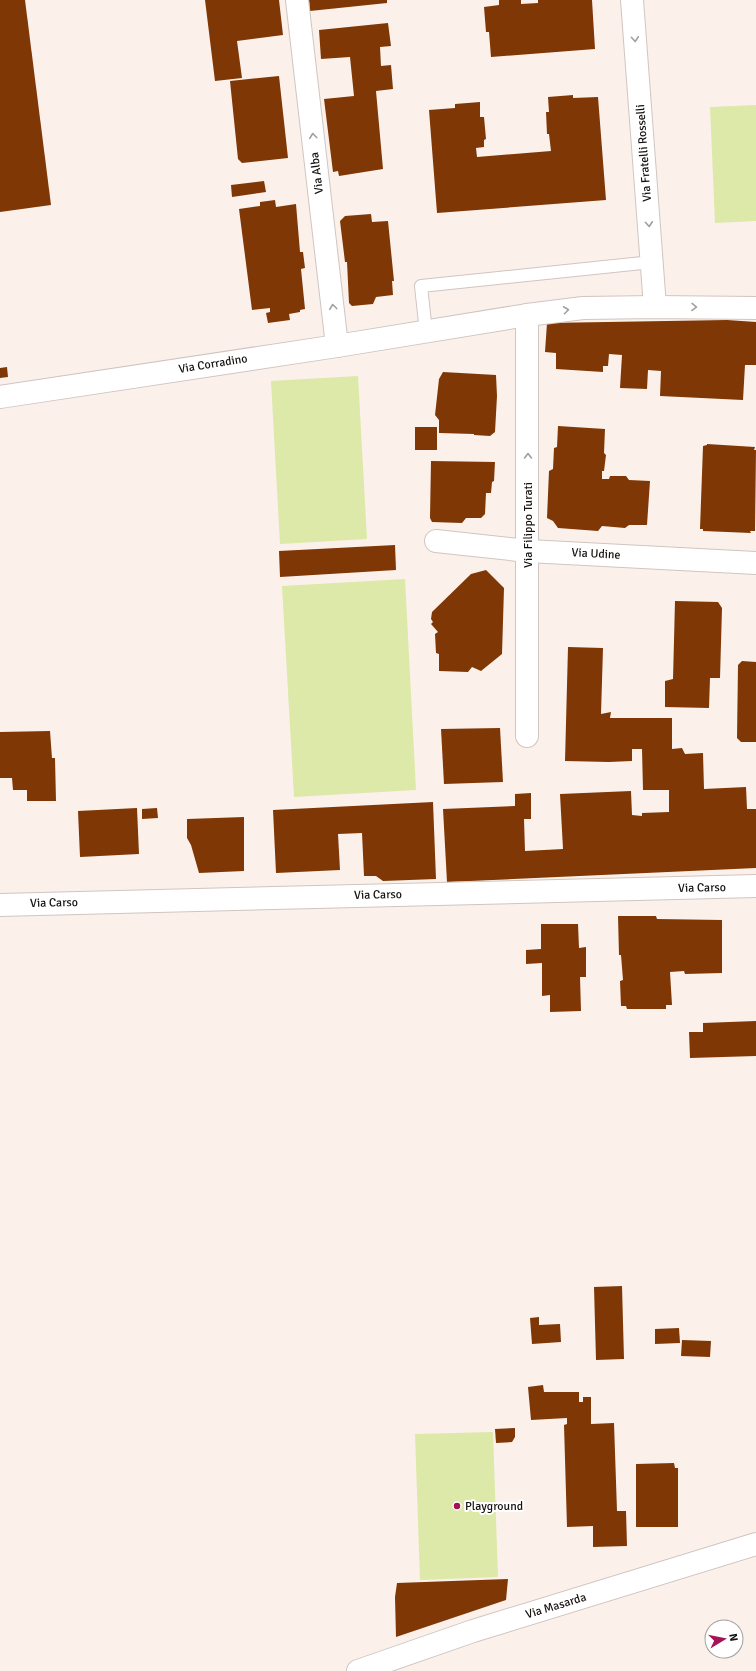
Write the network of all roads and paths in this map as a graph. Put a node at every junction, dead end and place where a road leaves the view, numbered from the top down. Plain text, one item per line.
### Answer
1 (298, 0) edge
2 (632, 0) edge
3 (652, 262) junction
4 (655, 307) junction
5 (756, 308) edge
6 (528, 315) junction
7 (426, 332) junction
8 (337, 346) junction
9 (0, 397) edge
10 (436, 541) dead end
11 (528, 551) junction
12 (756, 563) edge
13 (527, 736) dead end
14 (756, 886) edge
15 (0, 904) edge
16 (756, 1544) edge
17 (358, 1671) edge

8 -> 1 street, Via Alba
2 -> 3 street, Via Fratelli Rosselli
3 - 4 street, Via Fratelli Rosselli
3 - 7 lane
4 -> 5 street, Via Corradino
6 -> 4 street, Via Corradino
6 - 7 street, Via Corradino
11 -> 6 street, Via Filippo Turati
7 - 8 street, Via Corradino
8 - 9 street, Via Corradino
10 - 11 street, Via Udine
11 - 12 street, Via Udine
11 - 13 street, Via Filippo Turati
14 - 15 street, Via Carso
16 - 17 street, Via Masarda

